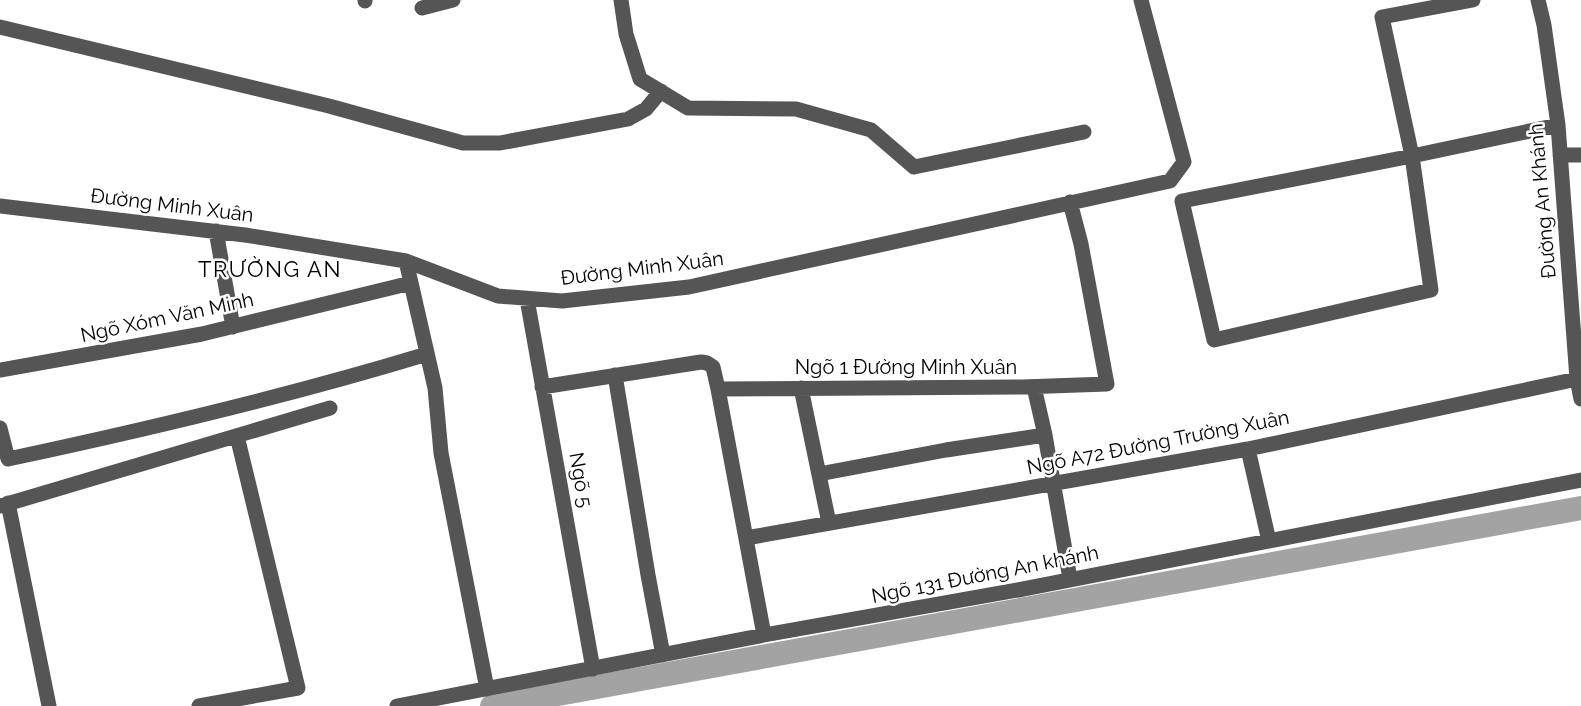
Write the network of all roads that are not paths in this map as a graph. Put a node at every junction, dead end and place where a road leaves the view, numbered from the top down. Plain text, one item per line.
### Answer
1 (453, 0) edge
2 (621, 0) edge
3 (1141, 0) edge
4 (1473, 0) edge
5 (1538, 0) edge
6 (422, 8) dead end
7 (0, 27) edge
8 (661, 92) junction
9 (1558, 125) junction
10 (1084, 132) dead end
11 (1560, 155) junction
12 (1581, 155) edge
13 (1412, 156) junction
14 (1070, 202) junction
15 (0, 206) edge
16 (216, 231) junction
17 (406, 261) junction
18 (411, 283) junction
19 (527, 299) junction
20 (233, 327) junction
21 (427, 354) junction
22 (0, 370) edge
23 (615, 375) junction
24 (1577, 380) junction
25 (542, 387) junction
26 (1034, 387) junction
27 (801, 388) junction
28 (718, 389) junction
29 (1581, 399) edge
30 (330, 408) dead end
31 (0, 428) edge
32 (1045, 435) junction
33 (237, 436) junction
34 (1248, 448) junction
35 (819, 474) junction
36 (1581, 480) edge
37 (1053, 484) junction
38 (4, 505) edge
39 (829, 523) junction
40 (746, 538) junction
41 (1269, 541) junction
42 (1070, 579) junction
43 (764, 635) junction
44 (663, 655) junction
45 (593, 669) junction
46 (487, 689) junction
47 (49, 706) edge
48 (199, 706) edge
49 (397, 706) edge

1 - 6 street
2 - 8 street
3 - 14 street, Đường Minh Xuân
4 - 13 street
5 - 9 street, Đường An Khánh
7 - 8 street
8 - 10 street
9 - 11 street, Đường An Khánh
9 - 13 street
11 - 12 street
11 - 24 street, Đường An Khánh
13 - 13 street
14 - 19 street, Đường Minh Xuân
14 - 26 street, Ngõ 1 Đường Minh Xuân
15 - 16 street, Đường Minh Xuân
16 - 17 street, Đường Minh Xuân
16 - 20 street
17 - 18 street
17 - 19 street, Đường Minh Xuân
18 - 20 street, Ngõ Xóm Văn Minh
18 - 21 street
19 - 25 street, Ngõ 5
20 - 22 street, Ngõ Xóm Văn Minh
21 - 31 street
21 - 46 street
23 - 25 street
23 - 28 street
23 - 44 street
24 - 29 street, Đường An Khánh
24 - 34 street, Ngõ A72 Đường Trường Xuân
25 - 45 street, Ngõ 5
26 - 27 street, Ngõ 1 Đường Minh Xuân
26 - 32 street
27 - 28 street, Ngõ 1 Đường Minh Xuân
27 - 35 street
28 - 40 street
30 - 33 street
32 - 35 street
32 - 37 street
33 - 38 street
33 - 48 street
34 - 37 street, Ngõ A72 Đường Trường Xuân
34 - 41 street
35 - 39 street
36 - 41 street, Ngõ 131 Đường An khánh
37 - 39 street, Ngõ A72 Đường Trường Xuân
37 - 42 street
38 - 47 street
39 - 40 street, Ngõ A72 Đường Trường Xuân
40 - 43 street
41 - 42 street, Ngõ 131 Đường An khánh
42 - 43 street, Ngõ 131 Đường An khánh
43 - 44 street, Ngõ 131 Đường An khánh
44 - 45 street, Ngõ 131 Đường An khánh
45 - 46 street, Ngõ 131 Đường An khánh
46 - 49 street, Ngõ 131 Đường An khánh

